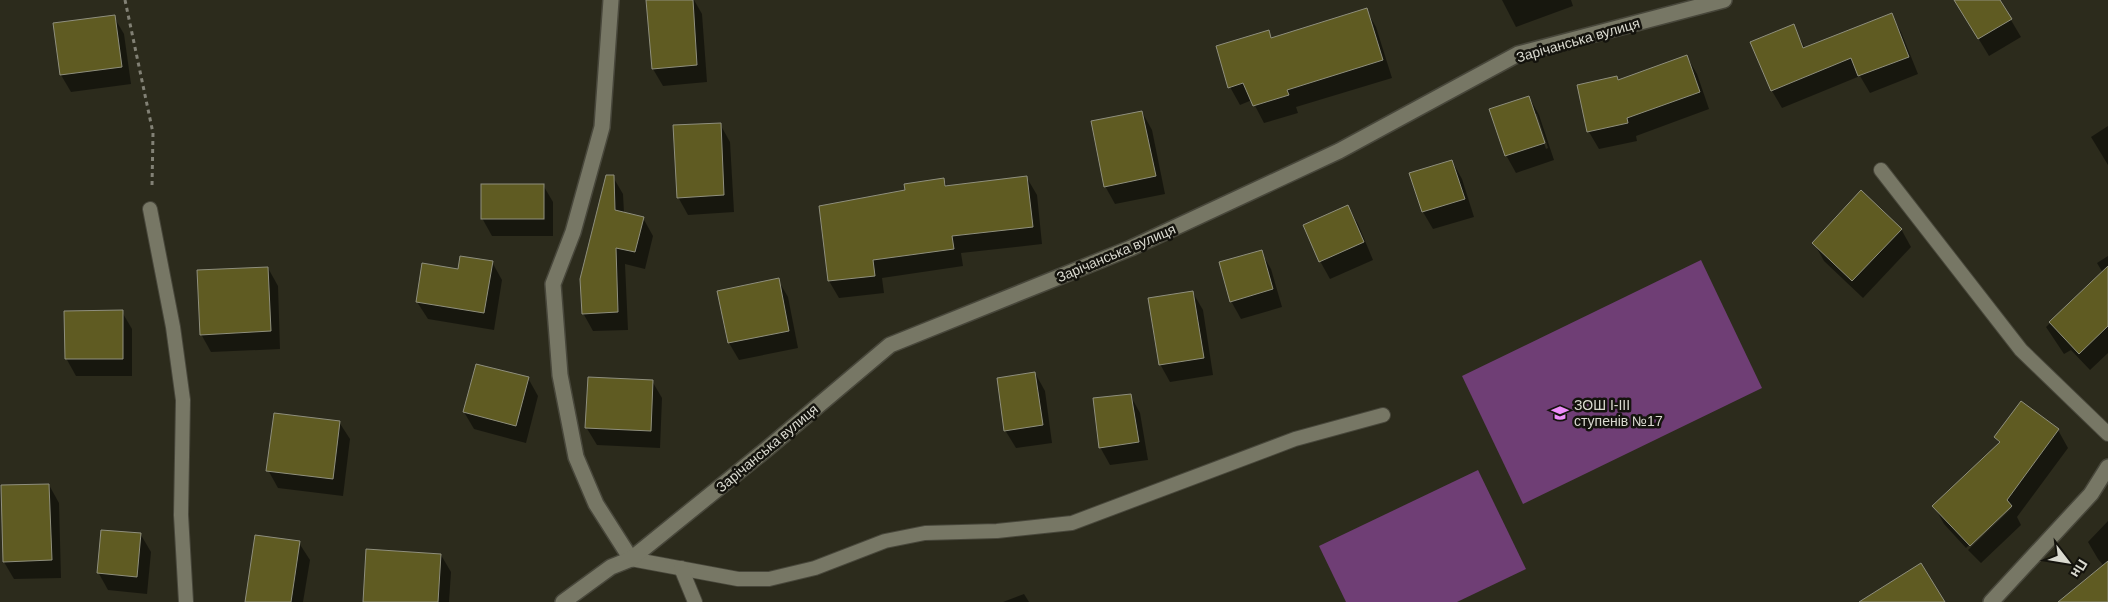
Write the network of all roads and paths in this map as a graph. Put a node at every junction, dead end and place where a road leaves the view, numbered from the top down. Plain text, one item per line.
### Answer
1 (125, 0) edge
2 (611, 0) edge
3 (1724, 0) edge
4 (1881, 170) dead end
5 (150, 209) joint
6 (1383, 415) dead end
7 (2108, 434) edge
8 (2108, 467) edge
9 (631, 560) junction
10 (682, 568) junction
11 (186, 602) edge
12 (563, 602) edge
13 (696, 602) edge
14 (1991, 602) edge

1 - 5 path
2 - 9 street
3 - 9 street, Зарічанська вулиця
4 - 7 lane
5 - 11 lane
6 - 10 lane
8 - 14 street
9 - 10 lane
9 - 12 street, Зарічанська вулиця
10 - 13 lane

